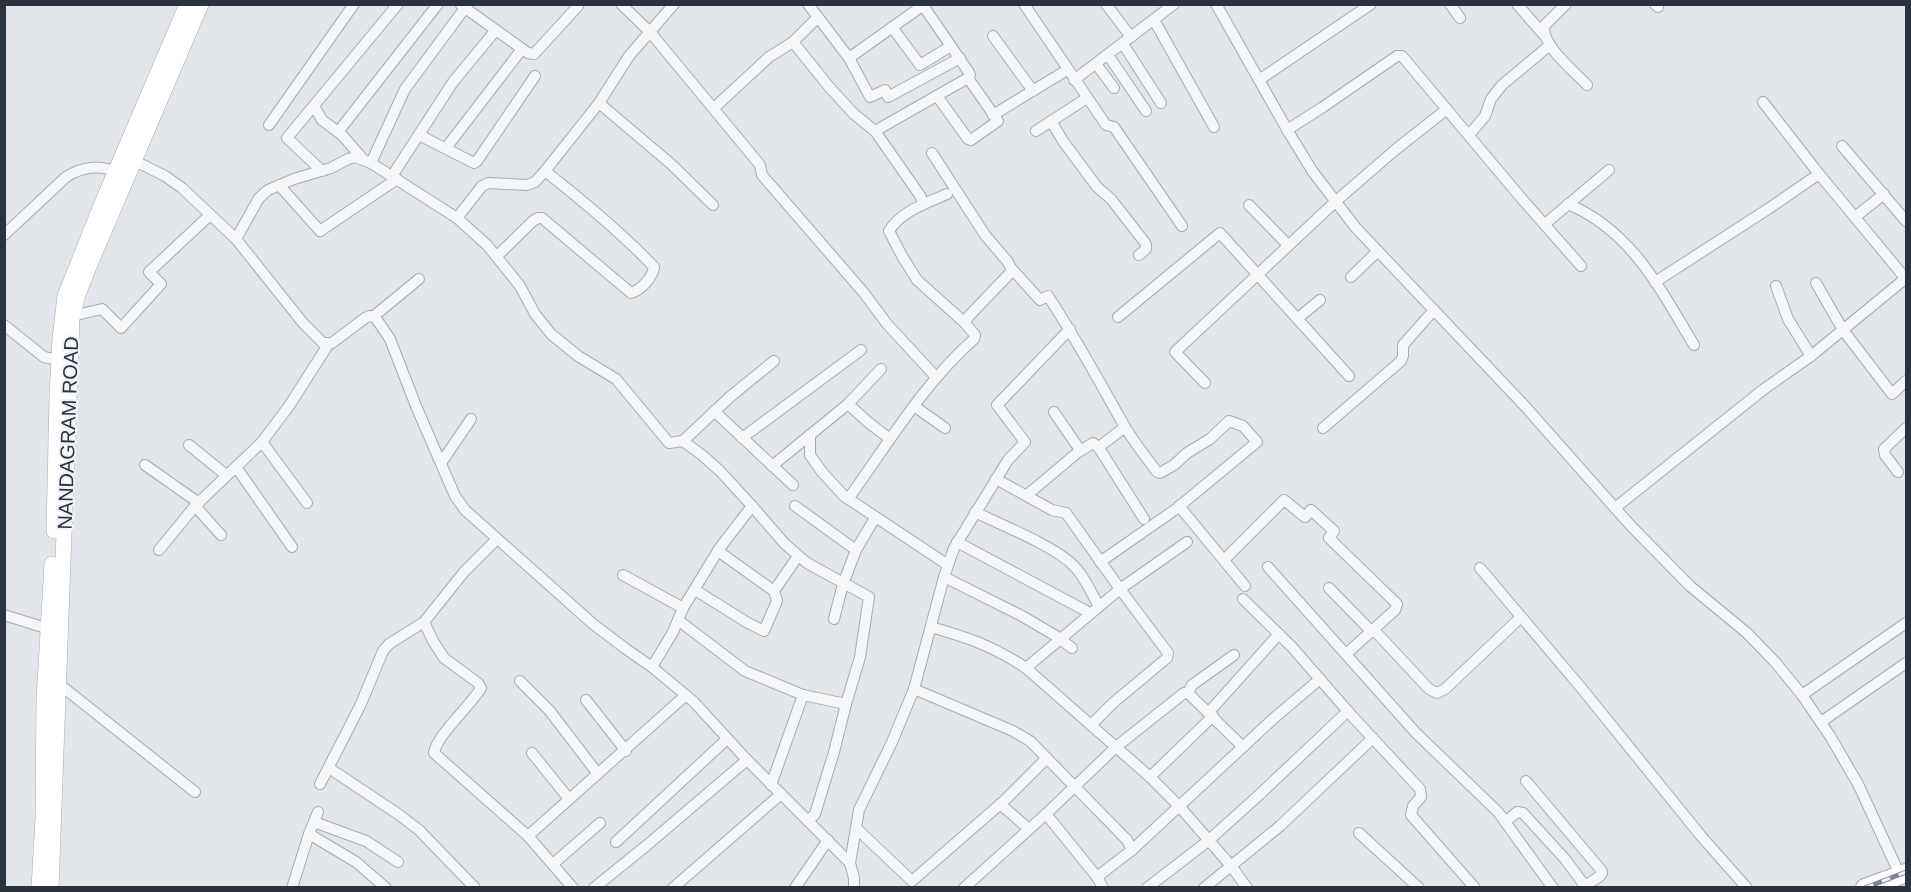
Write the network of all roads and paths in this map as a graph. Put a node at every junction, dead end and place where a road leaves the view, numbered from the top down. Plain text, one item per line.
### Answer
1 (187, 4) edge
2 (201, 4) edge
3 (354, 4) edge
4 (398, 4) edge
5 (438, 4) edge
6 (621, 4) edge
7 (674, 4) edge
8 (808, 4) edge
9 (1024, 4) edge
10 (1106, 4) edge
11 (1174, 4) edge
12 (1216, 4) edge
13 (1371, 4) edge
14 (1450, 4) edge
15 (1517, 4) edge
16 (1566, 4) edge
17 (923, 5) edge
18 (463, 6) edge
19 (578, 6) dead end
20 (818, 17) junction
21 (1460, 18) dead end
22 (1155, 20) junction
23 (892, 27) junction
24 (496, 30) junction
25 (650, 32) junction
26 (993, 36) dead end
27 (1127, 40) junction
28 (1547, 40) junction
29 (793, 42) junction
30 (177, 44) junction
31 (951, 46) junction
32 (522, 49) junction
33 (1108, 55) junction
34 (849, 57) junction
35 (960, 58) junction
36 (927, 61) junction
37 (1096, 64) junction
38 (1067, 70) junction
39 (934, 72) junction
40 (535, 76) dead end
41 (968, 78) junction
42 (1146, 79) junction
43 (1074, 80) junction
44 (1258, 80) junction
45 (1587, 86) dead end
46 (1114, 88) dead end
47 (1131, 89) junction
48 (1033, 91) junction
49 (937, 96) junction
50 (1087, 98) junction
51 (1763, 102) dead end
52 (599, 103) junction
53 (1161, 103) dead end
54 (314, 106) junction
55 (714, 108) junction
56 (1447, 109) junction
57 (1146, 111) dead end
58 (993, 115) junction
59 (1051, 121) junction
60 (269, 125) dead end
61 (1214, 127) dead end
62 (1287, 130) junction
63 (875, 131) junction
64 (1036, 131) dead end
65 (338, 132) junction
66 (418, 135) junction
67 (1469, 135) junction
68 (1842, 146) dead end
69 (446, 148) junction
70 (932, 153) dead end
71 (129, 158) junction
72 (366, 160) junction
73 (1609, 170) dead end
74 (322, 171) junction
75 (545, 171) junction
76 (122, 174) junction
77 (1819, 174) junction
78 (395, 178) junction
79 (279, 185) junction
80 (947, 194) dead end
81 (1884, 194) junction
82 (1335, 202) junction
83 (923, 204) junction
84 (1568, 204) junction
85 (713, 205) dead end
86 (1249, 205) dead end
87 (210, 215) junction
88 (1855, 217) junction
89 (458, 218) junction
90 (1906, 221) edge
91 (1545, 224) junction
92 (1182, 226) dead end
93 (4, 235) edge
94 (236, 239) junction
95 (1288, 245) junction
96 (1378, 251) junction
97 (1139, 255) dead end
98 (497, 256) junction
99 (1581, 266) dead end
100 (1012, 269) junction
101 (1258, 274) junction
102 (1351, 277) dead end
103 (419, 279) dead end
104 (1906, 279) edge
105 (1655, 282) junction
106 (1816, 283) dead end
107 (1776, 286) dead end
108 (1320, 300) dead end
109 (1434, 310) junction
110 (72, 316) junction
111 (375, 317) junction
112 (1118, 317) dead end
113 (1298, 318) junction
114 (965, 323) junction
115 (4, 325) edge
116 (1070, 329) junction
117 (1843, 330) junction
118 (328, 345) junction
119 (1694, 345) dead end
120 (861, 350) dead end
121 (1811, 356) junction
122 (64, 361) junction
123 (774, 361) dead end
124 (881, 369) dead end
125 (936, 376) junction
126 (1350, 376) dead end
127 (1906, 381) edge
128 (1205, 383) dead end
129 (848, 404) junction
130 (914, 406) junction
131 (714, 411) junction
132 (1054, 412) dead end
133 (471, 419) dead end
134 (945, 428) dead end
135 (1125, 428) junction
136 (1323, 428) dead end
137 (1906, 429) edge
138 (810, 435) junction
139 (742, 438) junction
140 (890, 439) junction
141 (683, 441) junction
142 (262, 442) junction
143 (189, 445) dead end
144 (1099, 447) junction
145 (1080, 450) junction
146 (441, 463) junction
147 (146, 465) dead end
148 (772, 466) junction
149 (236, 467) junction
150 (1898, 472) dead end
151 (226, 475) junction
152 (996, 479) junction
153 (793, 485) dead end
154 (1027, 495) junction
155 (848, 499) junction
156 (307, 503) dead end
157 (197, 505) junction
158 (752, 506) junction
159 (795, 506) dead end
160 (1179, 506) junction
161 (1615, 508) junction
162 (975, 512) junction
163 (875, 518) junction
164 (1144, 519) dead end
165 (221, 535) dead end
166 (497, 539) junction
167 (957, 542) junction
168 (1187, 542) dead end
169 (292, 547) dead end
170 (159, 550) dead end
171 (718, 550) junction
172 (856, 550) junction
173 (798, 556) junction
174 (58, 560) junction
175 (1224, 560) junction
176 (1100, 562) junction
177 (1268, 567) dead end
178 (1480, 568) dead end
179 (946, 571) junction
180 (623, 575) dead end
181 (843, 584) junction
182 (1245, 586) dead end
183 (1329, 588) dead end
184 (1120, 589) junction
185 (695, 590) junction
186 (774, 591) junction
187 (1243, 599) dead end
188 (683, 608) junction
189 (1095, 609) junction
190 (4, 615) edge
191 (1521, 617) junction
192 (834, 619) dead end
193 (678, 620) junction
194 (424, 622) junction
195 (1906, 623) edge
196 (931, 627) junction
197 (49, 629) junction
198 (1372, 630) junction
199 (1279, 634) junction
200 (1060, 641) junction
201 (1072, 648) dead end
202 (1346, 654) junction
203 (1234, 655) dead end
204 (1906, 663) edge
205 (652, 667) junction
206 (1026, 668) junction
207 (1320, 679) junction
208 (520, 681) dead end
209 (59, 684) junction
210 (914, 689) junction
211 (1188, 693) junction
212 (803, 694) junction
213 (686, 695) junction
214 (1802, 695) junction
215 (586, 700) dead end
216 (846, 704) junction
217 (1348, 711) junction
218 (1211, 714) junction
219 (1821, 722) junction
220 (1091, 725) junction
221 (1373, 738) junction
222 (727, 739) junction
223 (1116, 747) junction
224 (1243, 747) junction
225 (626, 751) junction
226 (532, 753) dead end
227 (50, 758) junction
228 (1047, 758) junction
229 (747, 760) junction
230 (329, 768) junction
231 (598, 774) junction
232 (1150, 777) junction
233 (1526, 781) dead end
234 (320, 784) dead end
235 (771, 785) junction
236 (1075, 785) junction
237 (195, 792) dead end
238 (781, 794) junction
239 (569, 799) junction
240 (1000, 804) junction
241 (1179, 806) junction
242 (1046, 814) junction
243 (808, 821) junction
244 (1505, 822) junction
245 (600, 823) dead end
246 (856, 828) junction
247 (1029, 829) junction
248 (1359, 833) dead end
249 (309, 834) junction
250 (528, 836) junction
251 (828, 840) junction
252 (1208, 841) junction
253 (616, 842) dead end
254 (1132, 850) junction
255 (398, 862) dead end
256 (850, 863) junction
257 (553, 864) junction
258 (1232, 867) junction
259 (1097, 877) junction
260 (1903, 880) edge
261 (856, 886) edge
262 (1245, 887) edge
263 (1583, 887) edge
264 (39, 888) edge
265 (51, 888) edge
266 (292, 888) edge
267 (386, 888) edge
268 (475, 888) edge
269 (573, 888) edge
270 (594, 888) edge
271 (673, 888) edge
272 (795, 888) edge
273 (964, 888) edge
274 (1103, 888) edge
275 (1147, 888) edge
276 (1204, 888) edge
277 (1419, 888) edge
278 (1475, 888) edge
279 (1553, 888) edge
280 (1747, 888) edge
281 (1865, 888) edge

1 - 30 street, NANDAGRAM ROAD
2 - 30 street, NANDAGRAM ROAD
3 - 60 street
4 - 54 street
5 - 65 street
6 - 25 street
7 - 25 street
8 - 20 street
9 - 38 street
10 - 27 street
11 - 22 street
12 - 44 street
13 - 44 street
14 - 21 street
15 - 28 street
16 - 28 street
17 - 23 street
17 - 31 street
18 - 24 street
18 - 72 street
19 - 32 street
20 - 29 street
20 - 34 street
22 - 27 street
22 - 61 street
23 - 34 street
23 - 36 street
24 - 32 street
24 - 66 street
25 - 52 street
25 - 55 street
26 - 48 street
27 - 33 street
27 - 42 street
28 - 45 street
28 - 67 street
29 - 55 street
29 - 63 street
30 - 71 street, NANDAGRAM ROAD
31 - 35 street
31 - 36 street
32 - 69 street
33 - 37 street
33 - 47 street
34 - 39 street
35 - 39 street
35 - 41 street
36 - 39 street
37 - 43 street
37 - 46 street
38 - 43 street
38 - 48 street
40 - 69 street
41 - 49 street
41 - 58 street
42 - 47 street
42 - 53 street
43 - 50 street
44 - 62 street
47 - 57 street
48 - 58 street
49 - 58 street
49 - 63 street
50 - 59 street
50 - 92 street
51 - 77 street
52 - 75 street
52 - 85 street
54 - 65 street
54 - 74 street
55 - 125 street
56 - 62 street
56 - 67 street
56 - 82 street
59 - 64 street
59 - 97 street
62 - 82 street
63 - 83 street
65 - 72 street
66 - 69 street
66 - 78 street
67 - 91 street
68 - 81 street
70 - 100 street
71 - 76 street, NANDAGRAM ROAD
71 - 87 street
72 - 74 street
72 - 78 street
73 - 84 street
74 - 79 street
75 - 89 street
75 - 98 street
76 - 93 street
76 - 110 street, NANDAGRAM ROAD
76 - 122 street, NANDAGRAM ROAD
77 - 88 street
77 - 105 street
78 - 79 street
78 - 89 street
79 - 94 street
80 - 83 street
81 - 88 street
81 - 90 street
82 - 95 street
82 - 96 street
83 - 114 street
84 - 91 street
84 - 105 street
86 - 95 street
87 - 94 street
87 - 110 street
88 - 104 street
89 - 98 street
91 - 99 street
94 - 118 street
95 - 101 street
96 - 102 street
96 - 109 street
98 - 141 street
100 - 114 street
100 - 116 street
101 - 112 street
101 - 113 street
101 - 128 street
103 - 111 street
104 - 117 street
105 - 119 street
106 - 117 street
107 - 121 street
108 - 113 street
109 - 136 street
109 - 161 street
110 - 122 street, NANDAGRAM ROAD
111 - 118 street
111 - 146 street
113 - 126 street
114 - 125 street
115 - 122 street
116 - 135 street
116 - 152 street
117 - 121 street
117 - 127 street
118 - 142 street
120 - 139 street
121 - 161 street
122 - 174 street, NANDAGRAM ROAD
123 - 131 street
124 - 129 street
125 - 130 street
129 - 138 street
129 - 140 street
130 - 134 street
130 - 140 street
131 - 139 street
131 - 141 street
132 - 145 street
133 - 146 street
135 - 144 street
135 - 160 street
137 - 150 street
138 - 148 street
138 - 155 street
139 - 148 street
140 - 155 street
141 - 158 street
142 - 149 street
142 - 156 street
143 - 151 street
144 - 145 street
144 - 164 street
145 - 154 street
146 - 166 street
147 - 157 street
148 - 153 street
149 - 151 street
149 - 169 street
151 - 157 street
152 - 154 street
152 - 162 street
154 - 176 street
155 - 163 street
157 - 165 street
157 - 170 street
158 - 171 street
158 - 173 street
159 - 172 street
160 - 175 street
160 - 176 street
161 - 214 street
162 - 167 street
162 - 189 street
163 - 172 street
163 - 179 street
166 - 194 street
166 - 205 street
167 - 179 street
167 - 189 street
168 - 184 street
171 - 185 street
171 - 186 street
172 - 181 street
173 - 181 street
173 - 186 street
174 - 197 street, NANDAGRAM ROAD
174 - 209 street, NANDAGRAM ROAD
175 - 182 street
175 - 198 street
176 - 184 street
177 - 202 street
178 - 191 street
179 - 196 street
179 - 200 street
180 - 188 street
181 - 192 street
181 - 216 street
183 - 198 street
184 - 189 street
184 - 220 street
185 - 186 street
185 - 188 street
187 - 199 street
188 - 193 street
189 - 200 street
190 - 197 street
191 - 198 street
191 - 280 street
193 - 205 street
193 - 212 street
194 - 230 street
194 - 250 street
195 - 214 street
196 - 206 street
196 - 210 street
197 - 227 street, NANDAGRAM ROAD
198 - 202 street
199 - 207 street
199 - 218 street
200 - 201 street
200 - 206 street
202 - 244 street
203 - 211 street
204 - 219 street
205 - 213 street
206 - 220 street
207 - 217 street
207 - 224 street
208 - 231 street
209 - 227 street, NANDAGRAM ROAD
209 - 237 street
210 - 228 street
210 - 246 street
211 - 218 street
211 - 223 street
212 - 216 street
212 - 235 street
213 - 222 street
213 - 225 street
214 - 219 street
215 - 225 street
216 - 243 street
217 - 221 street
217 - 252 street
218 - 224 street
218 - 232 street
219 - 260 street
220 - 223 street
221 - 258 street
221 - 278 street
222 - 229 street
222 - 253 street
223 - 232 street
223 - 236 street
224 - 241 street
225 - 231 street
226 - 239 street
227 - 264 street, NANDAGRAM ROAD
227 - 265 street, NANDAGRAM ROAD
228 - 236 street
228 - 240 street
229 - 235 street
229 - 270 street
230 - 234 street
230 - 268 street
231 - 239 street
232 - 241 street
233 - 263 street
235 - 238 street
236 - 242 street
236 - 254 street
238 - 243 street
238 - 271 street
239 - 250 street
240 - 246 street
240 - 247 street
241 - 252 street
241 - 254 street
242 - 247 street
242 - 259 street
243 - 251 street
244 - 263 street
244 - 279 street
245 - 257 street
246 - 256 street
247 - 273 street
248 - 277 street
249 - 255 street
249 - 266 street
249 - 267 street
250 - 257 street
251 - 256 street
251 - 272 street
252 - 258 street
252 - 275 street
254 - 259 street
256 - 261 street
257 - 269 street
258 - 262 street
258 - 276 street
259 - 274 street
260 - 281 main road

